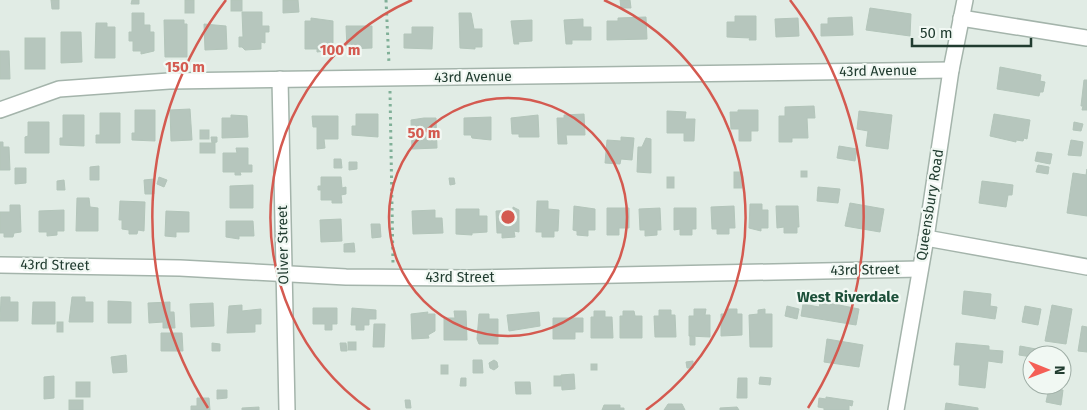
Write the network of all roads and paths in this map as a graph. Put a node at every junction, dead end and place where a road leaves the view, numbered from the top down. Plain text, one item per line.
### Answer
1 (386, 0) edge
2 (965, 0) edge
3 (961, 18) junction
4 (1087, 38) edge
5 (951, 70) junction
6 (390, 78) junction
7 (280, 79) junction
8 (0, 110) edge
9 (926, 238) junction
10 (0, 265) edge
11 (1087, 267) edge
12 (920, 269) junction
13 (284, 274) junction
14 (393, 277) junction
15 (286, 410) edge
16 (896, 410) edge

1 - 6 path
2 - 3 street, Queensbury Road
3 - 4 street
3 - 5 street, Queensbury Road
5 - 6 street, 43rd Avenue
5 - 9 street, Queensbury Road
6 - 7 street, 43rd Avenue
6 - 14 path
7 - 8 street, 43rd Avenue
7 - 13 street, Oliver Street
9 - 11 street
9 - 12 street, Queensbury Road
10 - 13 street, 43rd Street
12 - 14 street, 43rd Street
12 - 16 street, Queensbury Road
13 - 14 street, 43rd Street
13 - 15 street, Oliver Street

